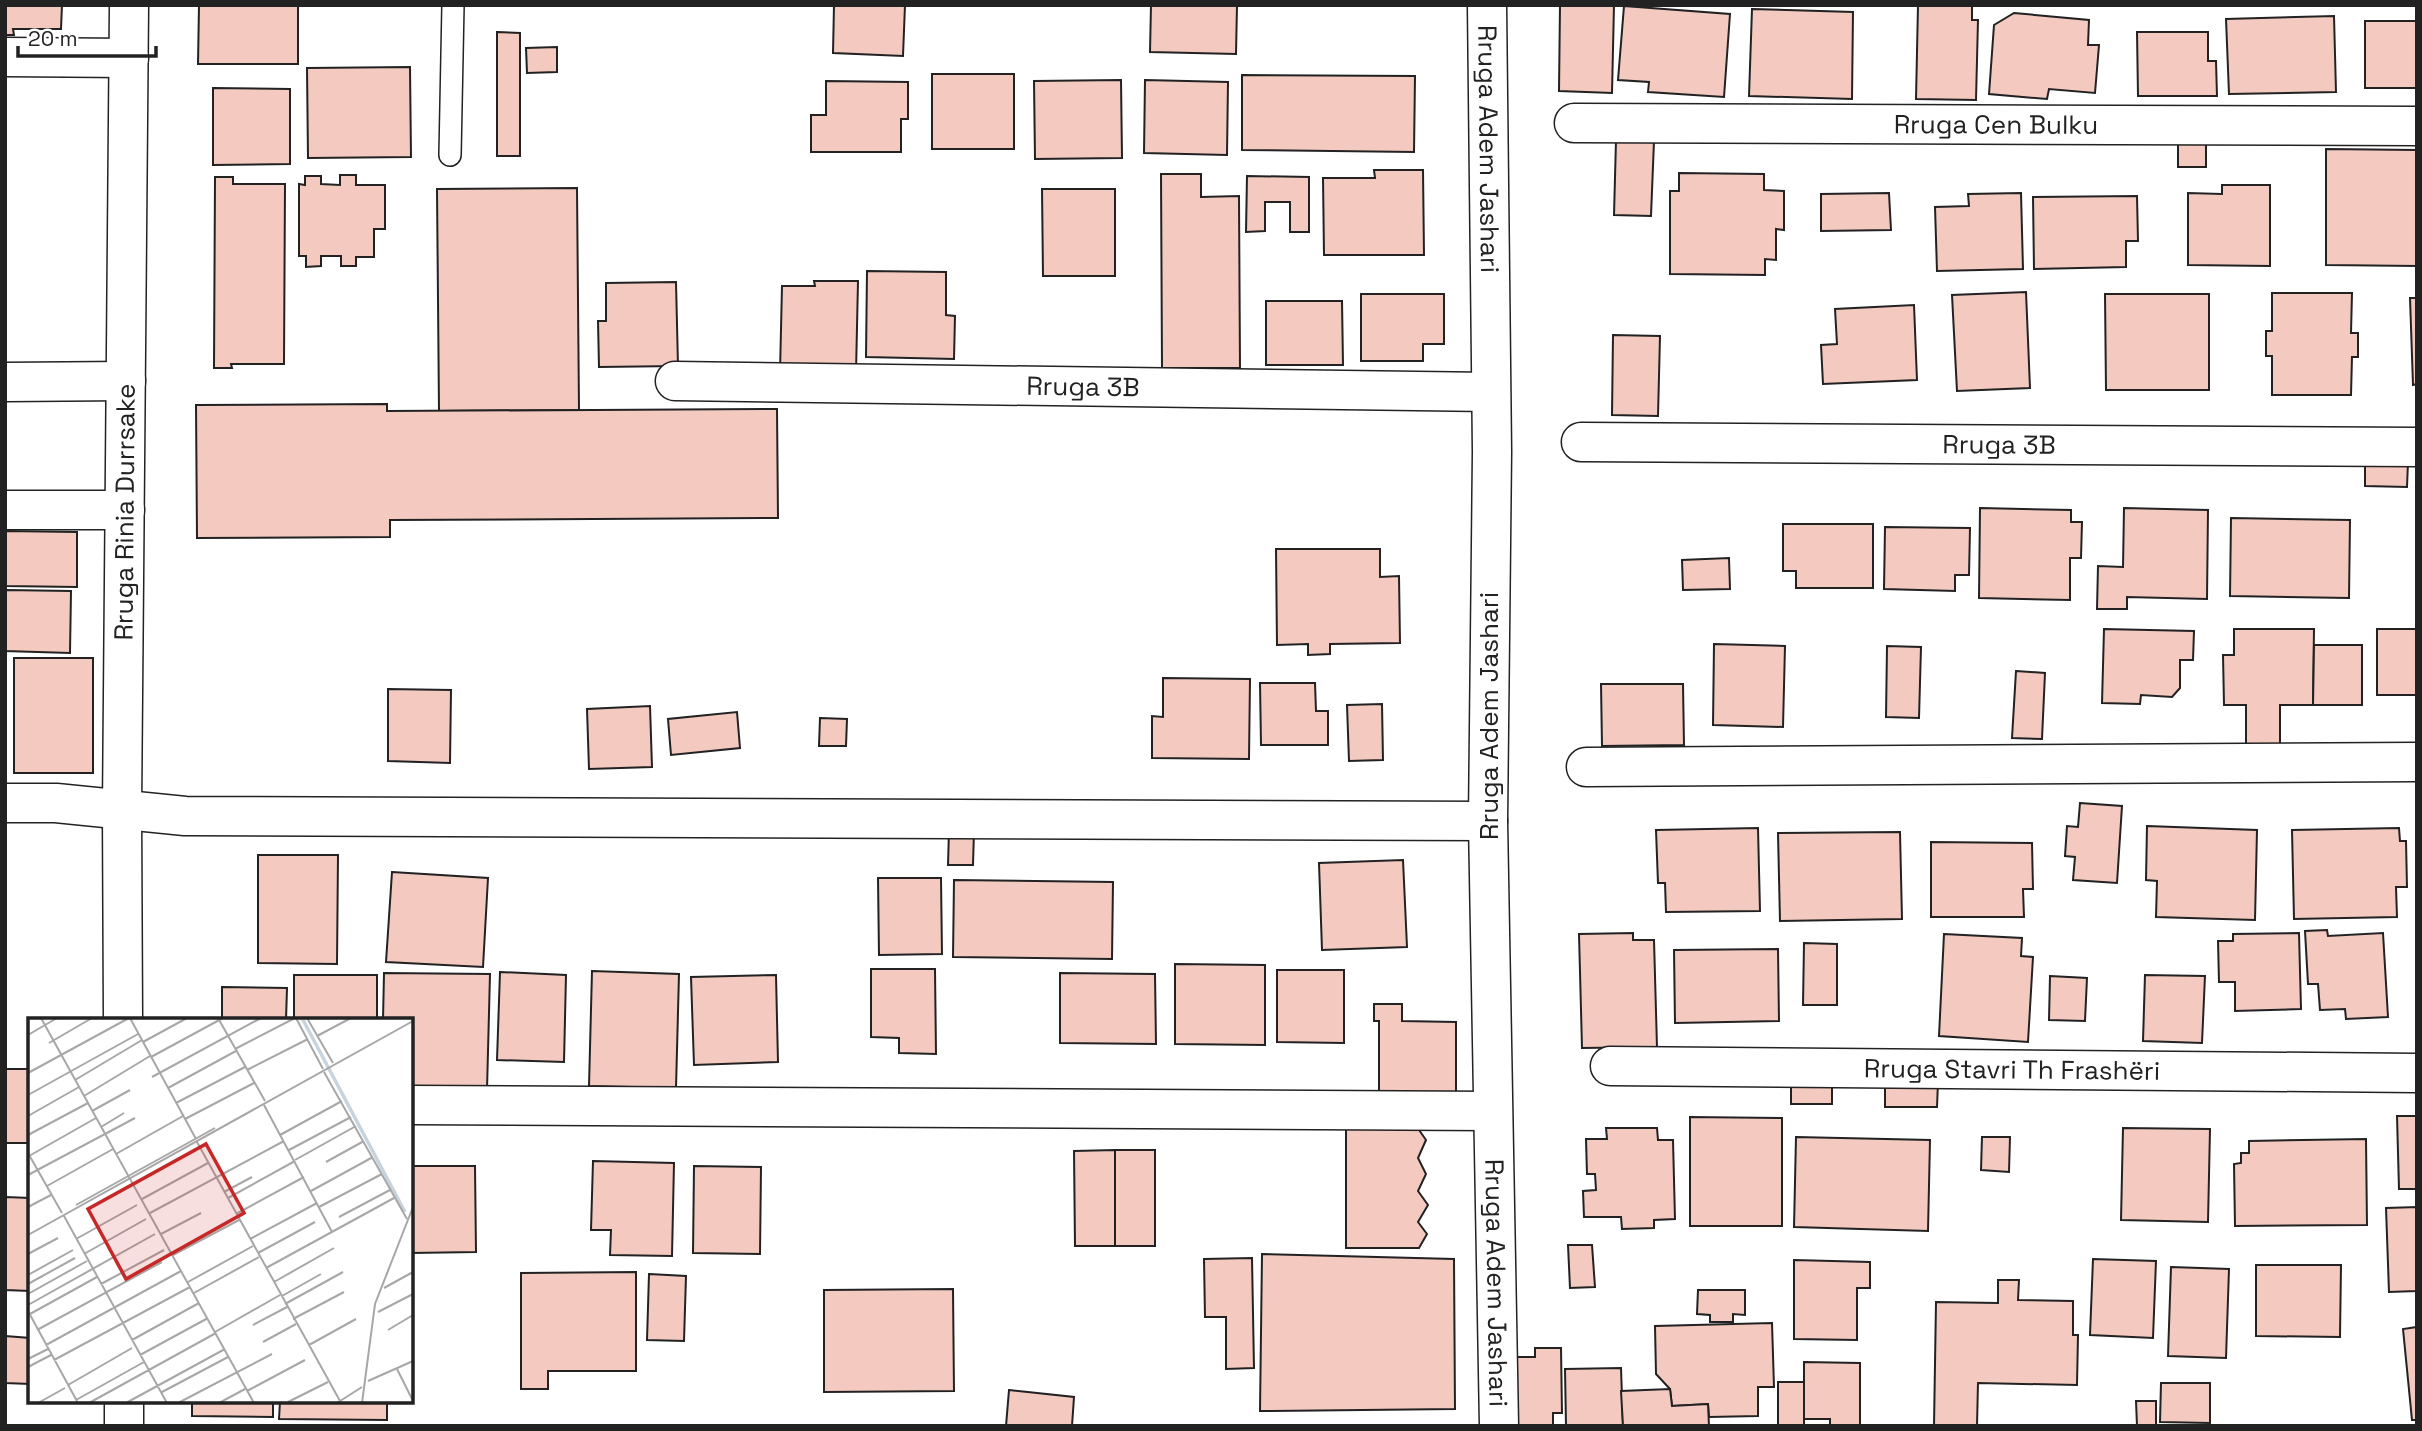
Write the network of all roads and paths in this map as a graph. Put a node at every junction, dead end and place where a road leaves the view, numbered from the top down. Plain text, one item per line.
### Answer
1 (129, 5) edge
2 (453, 5) edge
3 (1487, 5) edge
4 (5, 57) edge
5 (129, 58) junction
6 (1574, 123) dead end
7 (2417, 126) edge
8 (450, 155) dead end
9 (126, 381) junction
10 (675, 381) dead end
11 (5, 382) edge
12 (1490, 392) junction
13 (1581, 442) dead end
14 (2417, 447) edge
15 (5, 510) edge
16 (125, 510) junction
17 (2417, 762) edge
18 (1586, 767) dead end
19 (5, 803) edge
20 (122, 810) junction
21 (1488, 821) junction
22 (123, 1018) edge
23 (1610, 1066) dead end
24 (2417, 1073) edge
25 (413, 1105) edge
26 (1491, 1111) junction
27 (124, 1403) edge
28 (124, 1426) edge
29 (1499, 1426) edge

1 - 5 street, Rruga Rinia Durrsake
2 - 8 lane
3 - 12 street, Rruga Adem Jashari
4 - 5 street
5 - 9 street, Rruga Rinia Durrsake
6 - 7 street, Rruga Cen Bulku
9 - 11 street
9 - 16 street, Rruga Rinia Durrsake
10 - 12 street, Rruga 3B
12 - 21 street, Rruga Adem Jashari
13 - 14 street, Rruga 3B
15 - 16 street
16 - 20 street, Rruga Rinia Durrsake
17 - 18 street
19 - 20 street
20 - 21 street
20 - 22 street, Rruga Rinia Durrsake
21 - 26 street, Rruga Adem Jashari
23 - 24 street, Rruga Stavri Th Frashëri
25 - 26 street
26 - 29 street, Rruga Adem Jashari
27 - 28 street

